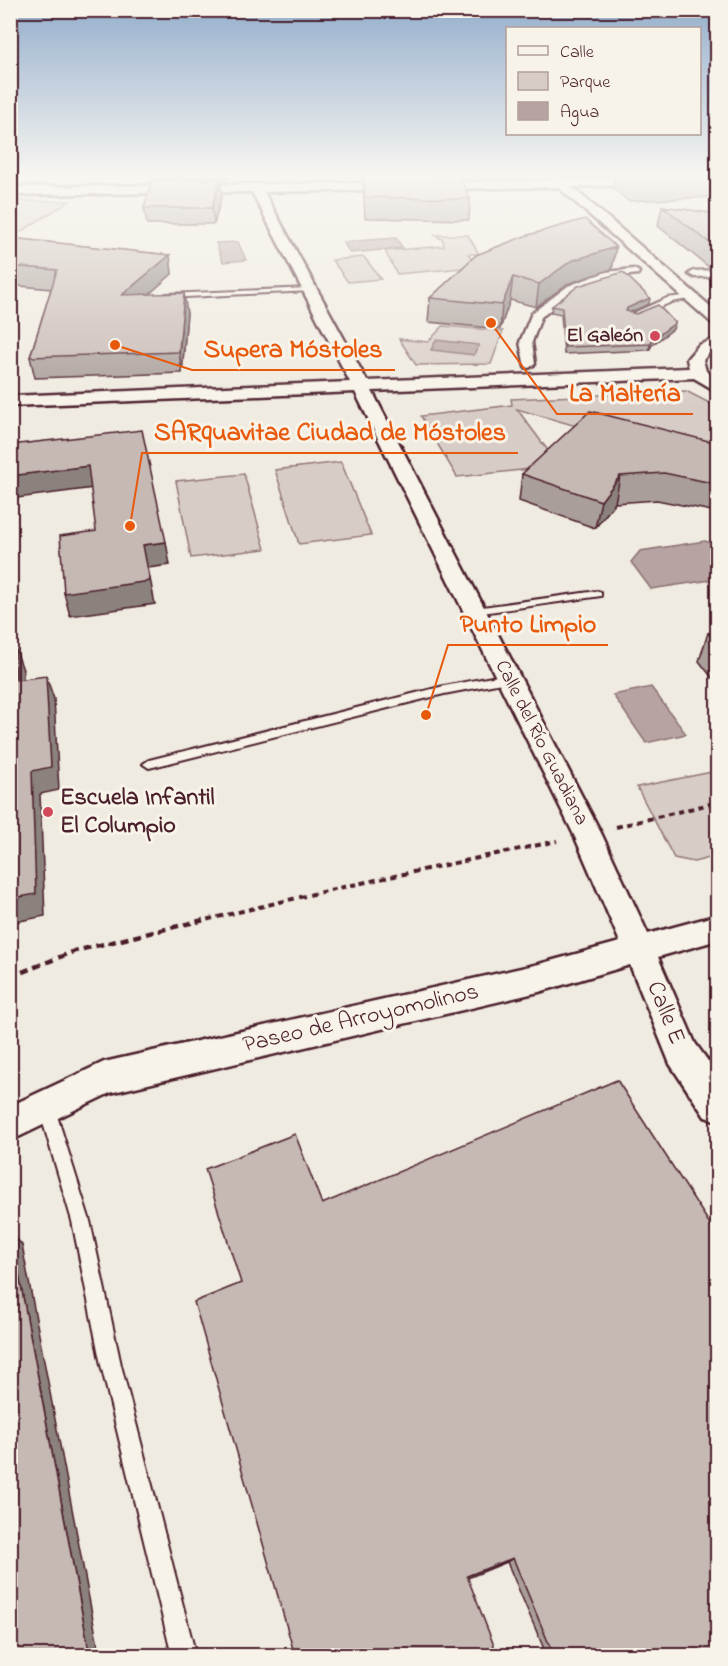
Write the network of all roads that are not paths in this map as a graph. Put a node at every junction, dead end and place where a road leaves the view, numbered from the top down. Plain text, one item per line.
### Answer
1 (290, 253) edge
2 (640, 253) edge
3 (634, 272) dead end
4 (717, 273) edge
5 (694, 274) dead end
6 (310, 290) junction
7 (164, 296) edge
8 (691, 297) junction
9 (631, 316) edge
10 (717, 321) edge
11 (717, 343) edge
12 (529, 364) dead end
13 (698, 373) junction
14 (360, 385) junction
15 (717, 387) edge
16 (10, 401) edge
17 (597, 594) dead end
18 (475, 611) junction
19 (508, 678) junction
20 (148, 764) dead end
21 (717, 927) edge
22 (639, 948) junction
23 (717, 1105) edge
24 (46, 1106) junction
25 (10, 1124) edge
26 (184, 1656) edge

1 - 6 street, Calle del Río Guadiana
2 - 8 street
3 - 12 street
4 - 5 street
6 - 7 lane
6 - 14 street, Calle del Río Guadiana
8 - 9 lane
8 - 10 street
11 - 13 street
13 - 14 street
13 - 15 street
14 - 16 street
14 - 18 street, Calle del Río Guadiana
17 - 18 lane
18 - 19 street, Calle del Río Guadiana
19 - 20 lane
19 - 22 street, Calle del Río Guadiana
21 - 22 street, Paseo de Arroyomolinos
22 - 23 street, Calle E
22 - 24 street, Paseo de Arroyomolinos
24 - 25 street, Paseo de Arroyomolinos
24 - 26 lane

